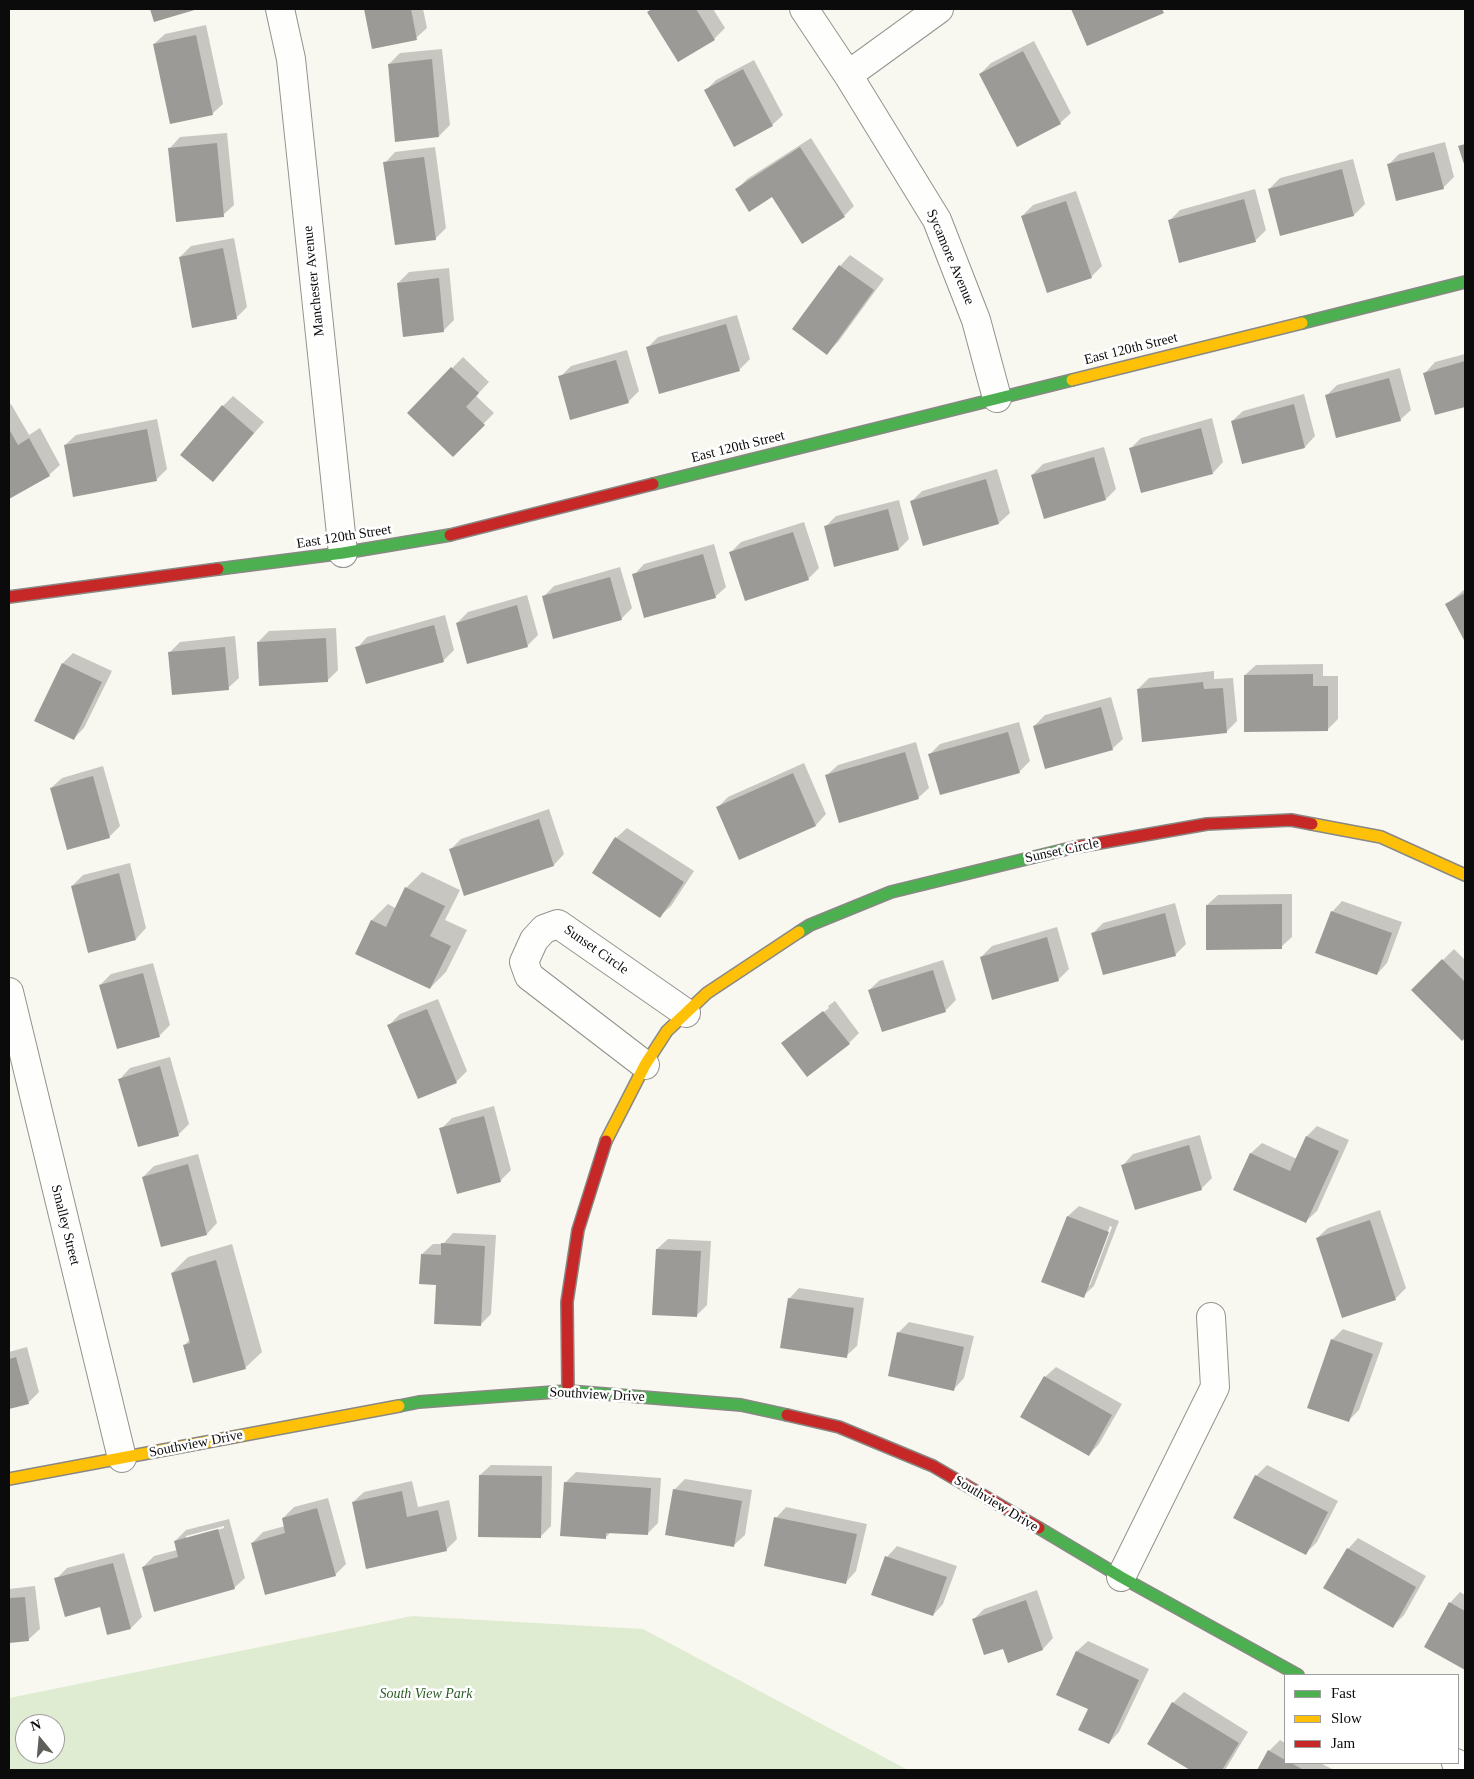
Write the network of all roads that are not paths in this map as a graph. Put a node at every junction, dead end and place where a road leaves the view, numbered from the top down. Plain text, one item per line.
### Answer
1 (280, 9) edge
2 (804, 9) edge
3 (939, 9) edge
4 (848, 75) junction
5 (1465, 282) edge
6 (997, 398) junction
7 (343, 554) junction
8 (9, 597) edge
9 (1465, 876) edge
10 (9, 992) edge
11 (686, 1013) junction
12 (645, 1065) junction
13 (1211, 1317) dead end
14 (568, 1391) junction
15 (122, 1458) junction
16 (9, 1479) edge
17 (1121, 1578) junction
18 (1296, 1674) edge

1 - 7 street, Manchester Avenue
2 - 4 street, Sycamore Avenue
3 - 4 street
4 - 6 street, Sycamore Avenue
5 - 6 street, East 120th Street
6 - 7 street, East 120th Street
7 - 8 street, East 120th Street
9 - 11 street, Sunset Circle
10 - 15 street, Smalley Street
11 - 12 street, Sunset Circle
11 - 12 street, Sunset Circle
12 - 14 street, Sunset Circle
13 - 17 street
14 - 15 street, Southview Drive
14 - 17 street, Southview Drive
15 - 16 street, Southview Drive
17 - 18 street, Southview Drive

